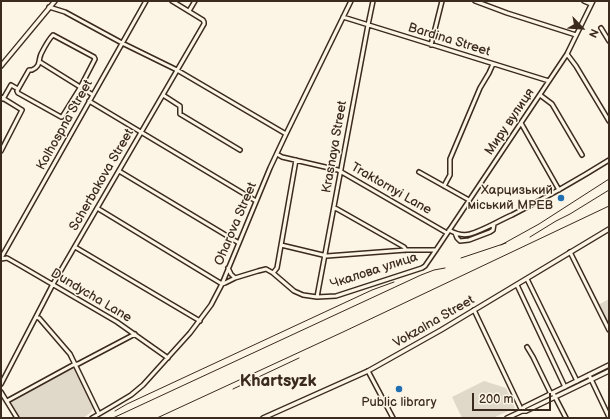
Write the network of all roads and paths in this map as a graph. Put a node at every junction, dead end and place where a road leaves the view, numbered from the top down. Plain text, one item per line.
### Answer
1 (55, 1) edge
2 (146, 1) edge
3 (172, 1) edge
4 (195, 1) edge
5 (351, 1) edge
6 (373, 1) edge
7 (442, 1) edge
8 (475, 1) edge
9 (584, 1) edge
10 (592, 2) edge
11 (49, 7) junction
12 (189, 11) junction
13 (343, 18) junction
14 (368, 25) junction
15 (601, 28) dead end
16 (576, 35) junction
17 (609, 41) edge
18 (122, 43) junction
19 (431, 45) junction
20 (567, 54) junction
21 (40, 62) junction
22 (493, 64) junction
23 (1, 66) edge
24 (176, 70) junction
25 (549, 81) junction
26 (80, 88) junction
27 (18, 89) junction
28 (93, 95) junction
29 (163, 95) junction
30 (540, 95) junction
31 (2, 98) edge
32 (89, 101) junction
33 (609, 121) edge
34 (521, 123) junction
35 (141, 132) junction
36 (286, 134) junction
37 (240, 150) dead end
38 (1, 151) edge
39 (277, 154) junction
40 (582, 155) dead end
41 (296, 160) junction
42 (609, 160) edge
43 (119, 171) junction
44 (341, 171) junction
45 (419, 172) dead end
46 (444, 186) junction
47 (559, 190) junction
48 (469, 200) junction
49 (256, 201) junction
50 (97, 208) junction
51 (334, 208) junction
52 (494, 224) junction
53 (609, 229) edge
54 (449, 230) junction
55 (447, 233) junction
56 (455, 233) junction
57 (239, 243) junction
58 (281, 245) junction
59 (75, 247) junction
60 (406, 250) junction
61 (436, 250) junction
62 (570, 252) junction
63 (325, 256) junction
64 (1, 258) edge
65 (228, 268) junction
66 (273, 273) junction
67 (235, 278) junction
68 (527, 279) junction
69 (54, 284) junction
70 (222, 284) junction
71 (517, 285) junction
72 (317, 297) junction
73 (474, 310) junction
74 (36, 317) junction
75 (200, 321) junction
76 (609, 330) edge
77 (135, 334) junction
78 (527, 347) dead end
79 (168, 358) junction
80 (76, 364) junction
81 (609, 365) edge
82 (368, 371) junction
83 (609, 371) edge
84 (589, 375) junction
85 (591, 380) junction
86 (577, 381) junction
87 (1, 384) edge
88 (565, 387) junction
89 (1, 392) edge
90 (552, 393) junction
91 (555, 397) junction
92 (7, 401) junction
93 (522, 411) junction
94 (99, 414) junction
95 (272, 416) edge
96 (609, 417) edge
97 (17, 418) edge
98 (92, 418) edge
99 (263, 418) edge
100 (392, 418) edge
101 (507, 418) edge
102 (566, 418) edge

1 - 11 main road
2 - 18 street, Kolhospna Street
3 - 12 street, Scherbakova Street
4 - 12 street
5 - 13 street, Oharova Street
6 - 14 street, Krasnaya Street
7 - 19 street
8 - 16 street
9 - 10 street
10 - 16 street, Миру вулиця
11 - 18 street
11 - 23 main road
12 - 24 street, Scherbakova Street
13 - 14 street, Bardina Street
13 - 36 street, Oharova Street
14 - 19 street, Bardina Street
14 - 44 street, Krasnaya Street
15 - 17 street
16 - 20 street, Миру вулиця
18 - 24 street
18 - 28 street, Kolhospna Street
19 - 22 street, Bardina Street
20 - 25 street, Миру вулиця
20 - 33 street
21 - 26 street
21 - 26 street
21 - 27 street
22 - 25 street, Bardina Street
22 - 46 street
24 - 29 street, Scherbakova Street
24 - 36 street
25 - 30 street, Миру вулиця
26 - 27 street
26 - 28 street
27 - 31 street
28 - 32 street, Kolhospna Street
29 - 35 street, Scherbakova Street
29 - 37 street
30 - 34 street, Миру вулиця
30 - 40 street
31 - 38 street
32 - 35 street
32 - 64 street, Kolhospna Street
34 - 47 street
34 - 48 street, Миру вулиця
35 - 43 street, Scherbakova Street
35 - 49 street
36 - 39 street, Oharova Street
39 - 41 street, Traktornyi Lane
39 - 49 street, Oharova Street
41 - 44 street, Traktornyi Lane
41 - 58 street
42 - 47 street
43 - 50 street, Scherbakova Street
43 - 57 street
44 - 51 street, Krasnaya Street
44 - 55 street, Traktornyi Lane
45 - 46 street
46 - 48 street
47 - 52 street
48 - 54 street, Миру вулиця
49 - 57 street, Oharova Street
50 - 59 street, Scherbakova Street
50 - 70 street
51 - 60 street
51 - 63 street, Krasnaya Street
52 - 56 street
52 - 56 street
53 - 62 main road, Vokzalna Street
54 - 55 street, Миру вулиця
54 - 56 street
55 - 61 street, Миру вулиця
57 - 65 street, Oharova Street
58 - 63 street
58 - 66 street
59 - 69 street, Scherbakova Street
59 - 75 street
60 - 61 street
60 - 63 street
61 - 72 street, Чкалова улица
62 - 68 main road, Vokzalna Street
62 - 76 street
63 - 72 street, Krasnaya Street
64 - 69 street, Dundycha Lane
65 - 67 street
65 - 70 street, Oharova Street
66 - 67 street
66 - 72 street, Чкалова улица
67 - 70 street
68 - 71 main road, Vokzalna Street
68 - 86 street
69 - 74 street, Scherbakova Street
69 - 77 street, Dundycha Lane
70 - 75 street, Oharova Street
71 - 73 main road, Vokzalna Street
71 - 88 street
73 - 82 main road, Vokzalna Street
73 - 93 street
74 - 80 street
74 - 87 street, Scherbakova Street
75 - 79 street, Oharova Street
77 - 79 street, Dundycha Lane
77 - 80 street
78 - 90 street
79 - 94 street, Oharova Street
80 - 92 street
80 - 94 street
81 - 84 main road
82 - 95 main road, Vokzalna Street
82 - 100 street
83 - 85 main road
84 - 85 street
84 - 86 main road
85 - 91 main road
85 - 96 street
86 - 88 main road
88 - 90 main road
89 - 92 street
90 - 91 street
90 - 93 main road
91 - 93 main road
91 - 102 street
92 - 97 street
93 - 101 main road
94 - 98 street, Oharova Street
95 - 99 main road, Vokzalna Street

